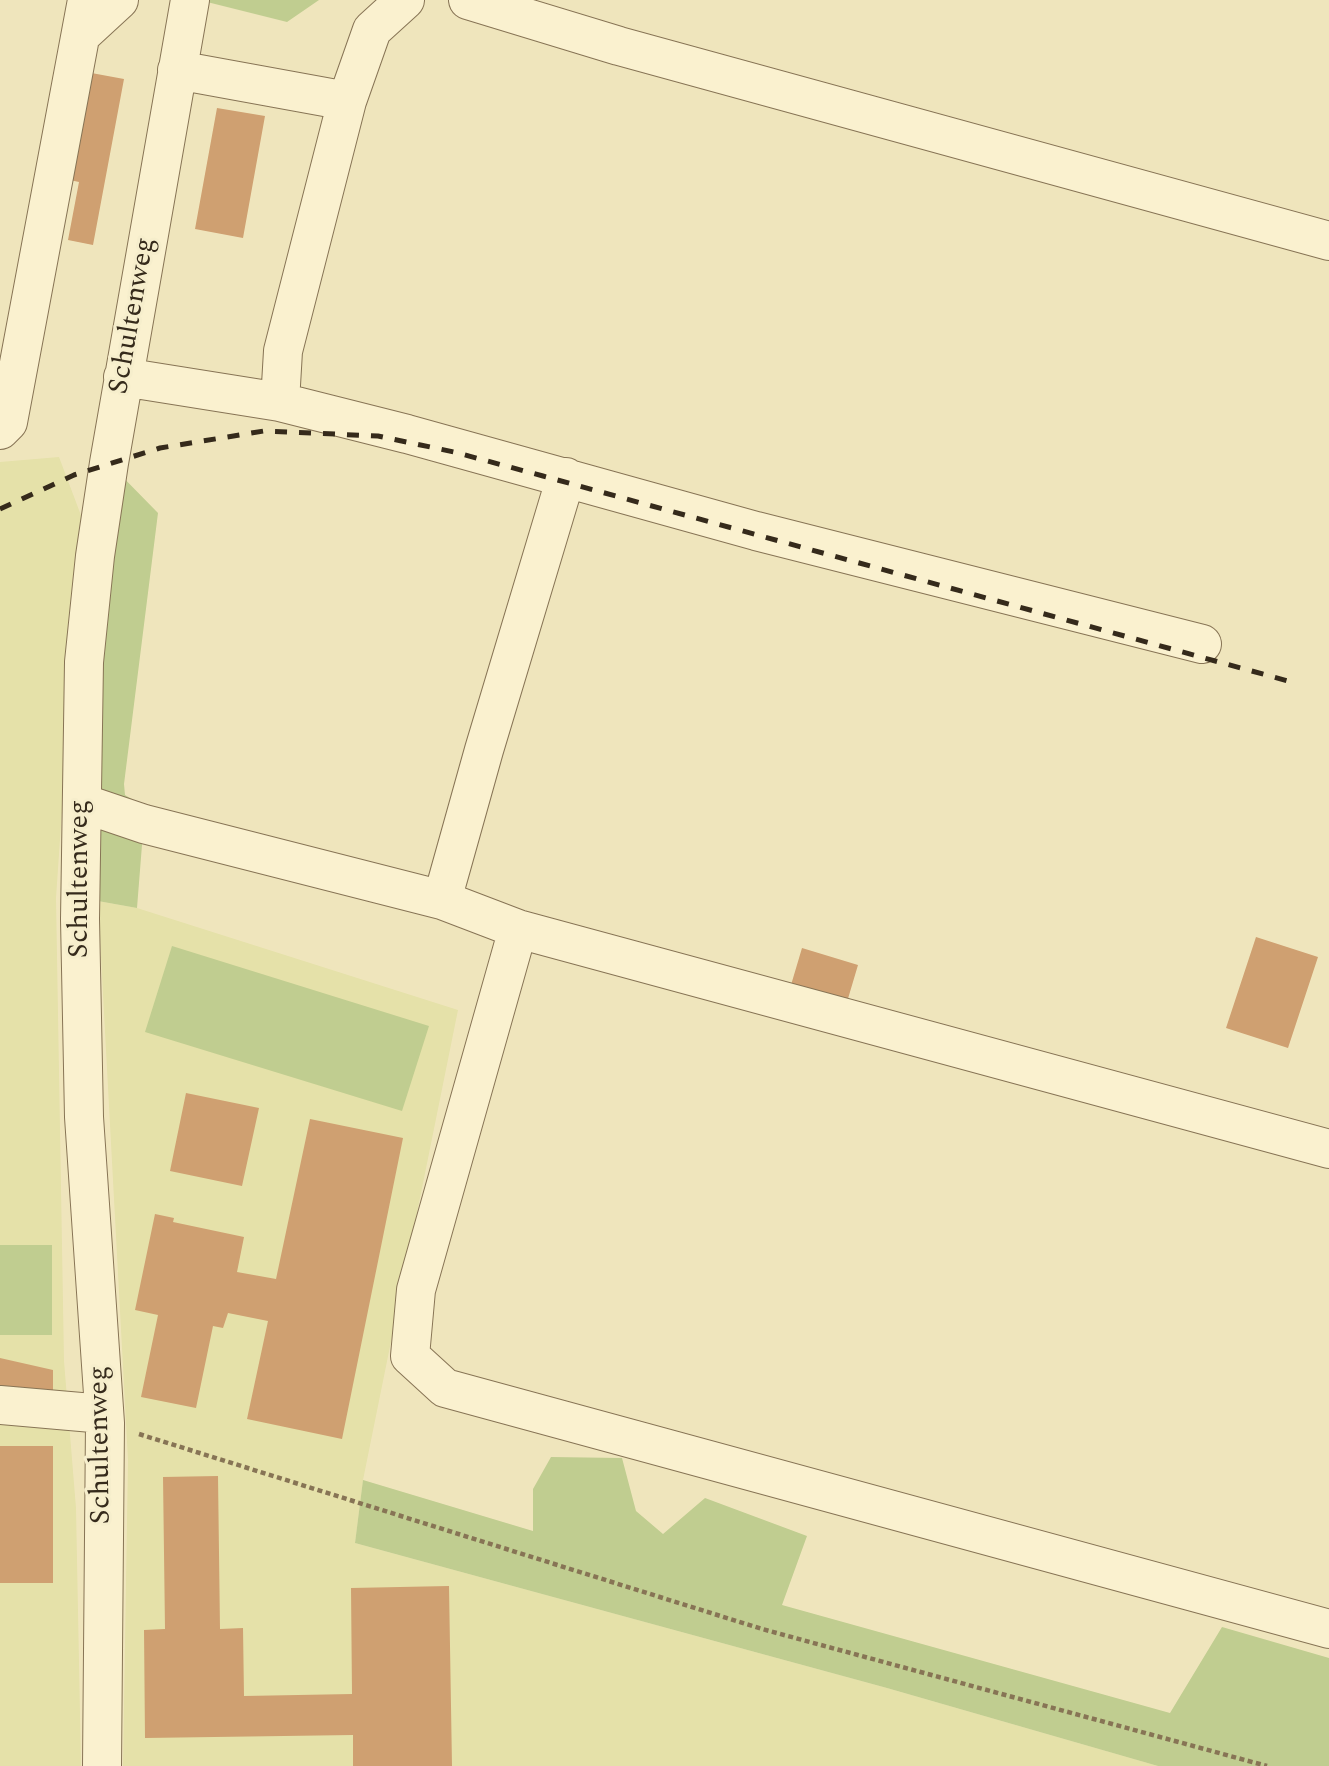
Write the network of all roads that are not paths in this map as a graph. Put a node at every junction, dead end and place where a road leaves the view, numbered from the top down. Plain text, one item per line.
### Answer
1 (119, 0) edge
2 (190, 0) edge
3 (405, 0) edge
4 (468, 0) edge
5 (84, 17) edge
6 (177, 70) junction
7 (347, 101) junction
8 (1329, 241) edge
9 (123, 377) junction
10 (280, 402) junction
11 (0, 430) edge
12 (566, 478) junction
13 (1202, 644) dead end
14 (82, 803) junction
15 (442, 900) junction
16 (519, 929) junction
17 (1329, 1149) edge
18 (0, 1405) edge
19 (105, 1418) junction
20 (1329, 1629) edge
21 (102, 1766) edge

1 - 5 street
2 - 6 street, Schultenweg
3 - 7 street
4 - 8 street
5 - 11 street
6 - 7 street
6 - 9 street, Schultenweg
7 - 10 street
9 - 10 street
9 - 14 street, Schultenweg
10 - 12 street
12 - 13 street
12 - 15 street
14 - 15 street
14 - 19 street, Schultenweg
15 - 16 street
16 - 17 street
16 - 20 street
18 - 19 street
19 - 21 street, Schultenweg

